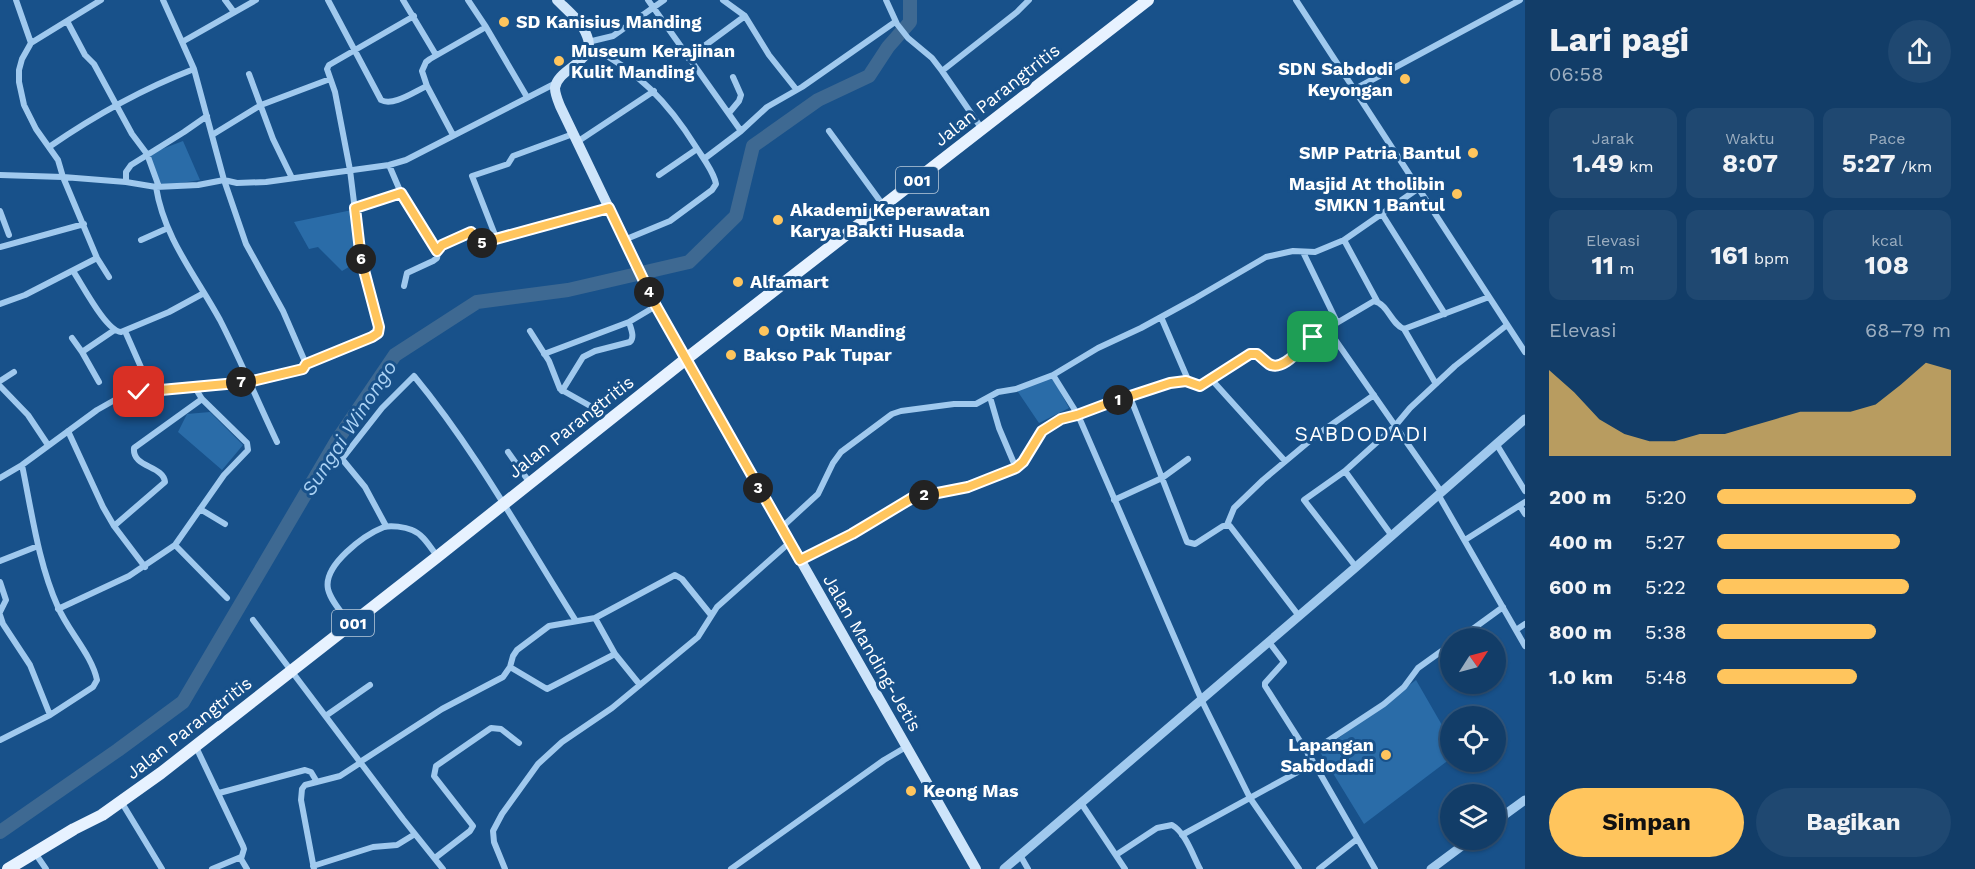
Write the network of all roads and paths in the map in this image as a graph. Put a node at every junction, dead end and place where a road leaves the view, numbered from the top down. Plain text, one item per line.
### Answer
1 (16, 0) edge
2 (101, 0) edge
3 (163, 0) edge
4 (225, 0) edge
5 (256, 0) edge
6 (328, 0) edge
7 (403, 0) edge
8 (468, 0) edge
9 (557, 0) edge
10 (648, 0) edge
11 (664, 0) edge
12 (723, 0) edge
13 (886, 0) edge
14 (1029, 0) edge
15 (1148, 0) edge
16 (1296, 0) edge
17 (1520, 0) edge
18 (653, 9) junction
19 (234, 12) junction
20 (414, 16) junction
21 (746, 16) junction
22 (67, 21) junction
23 (896, 23) junction
24 (486, 27) junction
25 (182, 42) junction
26 (31, 43) junction
27 (589, 44) junction
28 (356, 50) junction
29 (436, 55) junction
30 (688, 58) junction
31 (194, 69) junction
32 (942, 71) junction
33 (249, 74) dead end
34 (733, 77) dead end
35 (330, 79) junction
36 (556, 83) junction
37 (427, 86) junction
38 (796, 89) junction
39 (1355, 89) junction
40 (654, 91) junction
41 (527, 97) junction
42 (261, 105) junction
43 (116, 106) junction
44 (729, 114) junction
45 (207, 116) junction
46 (982, 130) junction
47 (741, 131) junction
48 (829, 131) dead end
49 (212, 135) junction
50 (453, 135) junction
51 (575, 138) junction
52 (49, 147) junction
53 (697, 149) junction
54 (147, 154) junction
55 (704, 159) junction
56 (389, 165) junction
57 (350, 170) junction
58 (659, 174) dead end
59 (0, 175) edge
60 (63, 177) junction
61 (292, 178) junction
62 (224, 180) junction
63 (126, 182) junction
64 (158, 187) junction
65 (1419, 188) junction
66 (401, 193) junction
67 (884, 206) junction
68 (355, 208) junction
69 (609, 208) junction
70 (0, 211) edge
71 (1382, 214) junction
72 (84, 224) junction
73 (168, 228) junction
74 (9, 236) dead end
75 (141, 240) dead end
76 (497, 240) junction
77 (624, 240) junction
78 (1344, 240) junction
79 (0, 247) edge
80 (437, 251) junction
81 (1303, 252) junction
82 (97, 258) junction
83 (73, 271) junction
84 (109, 278) dead end
85 (404, 285) dead end
86 (204, 293) junction
87 (1489, 297) junction
88 (1377, 301) junction
89 (0, 304) edge
90 (656, 306) junction
91 (1445, 314) junction
92 (1161, 317) junction
93 (629, 322) junction
94 (1337, 322) junction
95 (1507, 326) junction
96 (1327, 328) junction
97 (1404, 329) junction
98 (113, 331) junction
99 (126, 331) junction
100 (530, 332) dead end
101 (72, 338) dead end
102 (82, 352) junction
103 (1525, 352) edge
104 (544, 354) junction
105 (686, 358) junction
106 (306, 364) junction
107 (14, 372) dead end
108 (1053, 375) junction
109 (1211, 379) junction
110 (0, 381) edge
111 (99, 382) dead end
112 (248, 382) junction
113 (1189, 382) junction
114 (1436, 384) junction
115 (0, 386) edge
116 (194, 386) junction
117 (151, 390) junction
118 (562, 391) junction
119 (1374, 395) junction
120 (990, 397) junction
121 (1130, 397) junction
122 (202, 399) junction
123 (1077, 415) junction
124 (1525, 419) edge
125 (609, 421) junction
126 (1395, 426) junction
127 (68, 431) junction
128 (277, 442) dead end
129 (48, 445) junction
130 (1497, 445) junction
131 (508, 452) dead end
132 (1188, 459) dead end
133 (1285, 461) junction
134 (22, 465) junction
135 (1016, 468) junction
136 (1345, 471) junction
137 (0, 478) edge
138 (1162, 478) junction
139 (530, 483) junction
140 (1525, 491) edge
141 (1441, 495) junction
142 (1114, 500) junction
143 (503, 503) junction
144 (1522, 504) edge
145 (200, 509) junction
146 (1525, 514) edge
147 (225, 524) dead end
148 (1227, 525) junction
149 (114, 526) junction
150 (386, 526) junction
151 (781, 528) junction
152 (1392, 536) junction
153 (1465, 540) junction
154 (789, 543) junction
155 (175, 545) junction
156 (38, 546) junction
157 (437, 557) junction
158 (800, 560) junction
159 (0, 561) edge
160 (145, 567) junction
161 (1356, 567) junction
162 (0, 582) edge
163 (227, 598) dead end
164 (1503, 607) junction
165 (58, 609) junction
166 (0, 613) edge
167 (711, 615) junction
168 (1299, 616) junction
169 (595, 618) junction
170 (253, 620) dead end
171 (576, 621) junction
172 (2, 624) edge
173 (1525, 624) edge
174 (351, 625) junction
175 (1474, 628) edge
176 (1516, 630) junction
177 (1269, 642) junction
178 (1525, 645) edge
179 (1440, 652) edge
180 (615, 654) junction
181 (510, 667) junction
182 (292, 671) junction
183 (370, 685) dead end
184 (640, 685) junction
185 (1202, 701) junction
186 (50, 715) junction
187 (327, 716) junction
188 (0, 740) edge
189 (519, 743) dead end
190 (195, 746) junction
191 (906, 747) junction
192 (1308, 754) junction
193 (360, 762) junction
194 (1314, 763) junction
195 (317, 782) junction
196 (219, 794) junction
197 (1250, 798) junction
198 (1525, 800) edge
199 (122, 802) junction
200 (1081, 803) junction
201 (1506, 814) edge
202 (415, 834) junction
203 (1182, 835) junction
204 (1357, 838) junction
205 (1457, 850) edge
206 (35, 853) junction
207 (1020, 855) junction
208 (1116, 855) junction
209 (241, 857) junction
210 (435, 858) junction
211 (314, 867) edge
212 (8, 869) edge
213 (46, 869) edge
214 (162, 869) edge
215 (212, 869) edge
216 (247, 869) edge
217 (443, 869) edge
218 (505, 869) edge
219 (731, 869) edge
220 (976, 869) edge
221 (1004, 869) edge
222 (1028, 869) edge
223 (1125, 869) edge
224 (1200, 869) edge
225 (1299, 869) edge
226 (1318, 869) edge
227 (1375, 869) edge
228 (1431, 869) edge

1 - 26 street
2 - 22 street
3 - 25 street
4 - 19 street
5 - 19 street
6 - 28 street
7 - 20 street
8 - 24 street
9 - 27 main road
10 - 18 street
11 - 18 street
12 - 21 street
13 - 23 street
14 - 32 street
15 - 46 main road, Jalan Parangtritis / 001
16 - 39 street
17 - 39 street
18 - 27 street
18 - 30 street
19 - 25 street
20 - 28 street
20 - 29 street
21 - 30 street
21 - 38 street
22 - 26 street
22 - 43 street
23 - 32 street
23 - 38 street
24 - 29 street
24 - 41 street
25 - 31 street
26 - 52 street
27 - 36 main road
27 - 40 street
28 - 35 street
28 - 37 street
29 - 37 street
30 - 44 street
31 - 43 street
31 - 45 street
32 - 46 street
33 - 42 street
34 - 44 street
35 - 42 street
35 - 57 street
36 - 41 street
36 - 51 main road, Jalan Manding-Jetis
37 - 50 street
38 - 47 street
39 - 65 street
40 - 51 street
40 - 53 street
41 - 50 street
42 - 49 street
42 - 61 street
43 - 52 street
43 - 54 street
44 - 47 street
45 - 49 street
45 - 54 street
46 - 67 main road, Jalan Parangtritis / 001
47 - 55 street
48 - 67 street
49 - 62 street
50 - 56 street
51 - 69 main road, Jalan Manding-Jetis
51 - 76 street
52 - 60 street
53 - 55 street
53 - 58 street
54 - 63 street
54 - 64 street
55 - 77 street
56 - 57 street
56 - 66 street
57 - 61 street
57 - 68 street
59 - 60 street
60 - 63 street
60 - 72 street
61 - 62 street
62 - 64 street
62 - 106 street
63 - 64 street
64 - 73 street
65 - 71 street
65 - 87 street
66 - 68 street
66 - 80 street
67 - 105 main road, Jalan Parangtritis / 001
68 - 106 street
69 - 76 street
69 - 77 main road, Jalan Manding-Jetis
70 - 74 street
71 - 78 street
71 - 91 street
72 - 79 street
72 - 82 street
73 - 75 street
73 - 86 street
76 - 80 street
77 - 90 main road, Jalan Manding-Jetis
78 - 81 street
78 - 88 street
80 - 85 street
81 - 92 street
81 - 94 street
82 - 83 street
82 - 84 street
83 - 89 street
83 - 98 street
86 - 99 street
86 - 112 street
87 - 91 street
87 - 95 street
88 - 94 street
88 - 97 street
90 - 93 street
90 - 105 main road, Jalan Manding-Jetis
91 - 97 street
92 - 108 street
92 - 113 street
93 - 104 street
93 - 118 street
94 - 96 street
95 - 103 street
95 - 114 street
96 - 109 street
96 - 119 street
97 - 114 street
98 - 99 street
98 - 102 street
99 - 117 street
100 - 104 street
101 - 102 street
102 - 111 street
104 - 118 street
105 - 125 main road, Jalan Parangtritis / 001
105 - 151 main road, Jalan Manding-Jetis
106 - 112 street
107 - 110 street
108 - 120 street
108 - 123 street
109 - 113 street
109 - 133 street
112 - 116 street
112 - 128 street
113 - 121 street
114 - 126 street
115 - 129 street
116 - 117 street
116 - 122 street
117 - 127 street
118 - 125 street
119 - 126 street
119 - 133 street
120 - 135 street
120 - 151 street
121 - 123 street
121 - 138 street
122 - 145 street
122 - 149 street
123 - 135 street
123 - 142 street
124 - 130 street
125 - 139 main road, Jalan Parangtritis / 001
126 - 136 street
126 - 141 street
127 - 129 street
127 - 149 street
129 - 134 street
130 - 140 street
130 - 141 street
131 - 139 street
132 - 138 street
133 - 148 street
134 - 137 street
134 - 156 street
135 - 158 street
136 - 152 street
136 - 161 street
138 - 142 street
138 - 148 street
139 - 143 main road, Jalan Parangtritis / 001
141 - 152 street
141 - 153 street
142 - 185 street
143 - 150 street
143 - 157 main road, Jalan Parangtritis / 001
143 - 171 street
144 - 146 street
144 - 153 street
145 - 147 street
145 - 155 street
148 - 168 street
149 - 160 street
150 - 157 street
150 - 174 street
151 - 154 main road, Jalan Manding-Jetis
152 - 161 street
153 - 164 street
154 - 158 main road, Jalan Manding-Jetis
154 - 167 street
155 - 160 street
155 - 163 street
156 - 159 street
156 - 165 street
157 - 174 main road, Jalan Parangtritis / 001
158 - 191 main road, Jalan Manding-Jetis
160 - 165 street
161 - 168 street
162 - 166 street
164 - 175 street
164 - 176 street
165 - 186 street
166 - 172 street
167 - 169 street
167 - 184 street
168 - 177 street
169 - 171 street
169 - 180 street
170 - 182 street
171 - 181 street
172 - 186 street
173 - 176 street
174 - 182 main road, Jalan Parangtritis / 001
176 - 178 street
177 - 185 street
177 - 192 street
179 - 192 street
180 - 181 street
180 - 184 street
181 - 193 street
182 - 187 street
182 - 190 main road, Jalan Parangtritis / 001
183 - 187 street
184 - 218 street
185 - 197 street
185 - 200 street
186 - 188 street
187 - 193 street
189 - 210 street
190 - 196 street
190 - 199 main road, Jalan Parangtritis / 001
191 - 219 street
191 - 220 main road, Jalan Manding-Jetis
192 - 194 street
193 - 195 street
193 - 202 street
194 - 197 street
194 - 204 street
195 - 196 street
195 - 211 street
196 - 209 street
197 - 203 street
197 - 225 street
198 - 201 street
199 - 206 main road, Jalan Parangtritis / 001
199 - 214 street
200 - 207 street
200 - 208 street
202 - 210 street
202 - 211 street
203 - 208 street
203 - 224 street
204 - 226 street
204 - 227 street
205 - 228 street
206 - 212 main road, Jalan Parangtritis / 001
206 - 213 street
207 - 221 street
207 - 222 street
208 - 223 street
209 - 215 street
209 - 216 street
210 - 217 street

